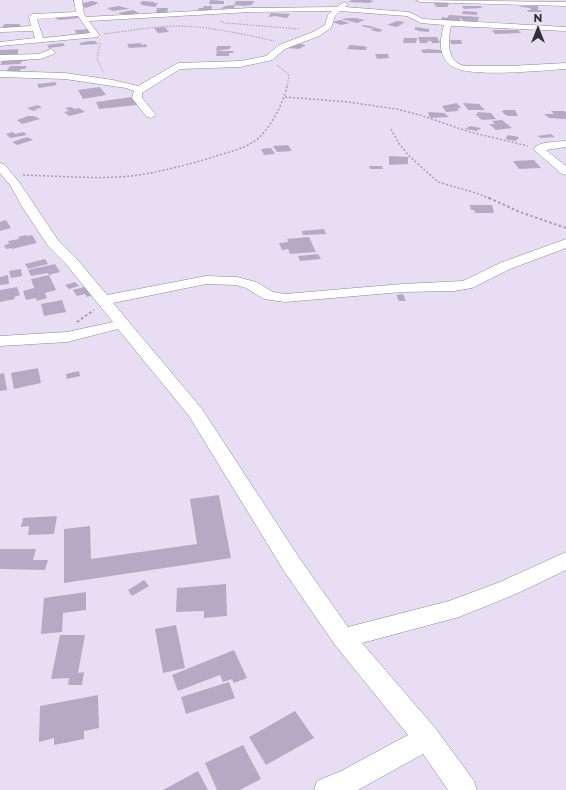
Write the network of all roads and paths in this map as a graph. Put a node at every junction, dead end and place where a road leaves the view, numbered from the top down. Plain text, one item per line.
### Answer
1 (78, 0) edge
2 (350, 0) edge
3 (420, 0) edge
4 (467, 1) edge
5 (494, 1) edge
6 (566, 4) edge
7 (339, 9) junction
8 (216, 12) junction
9 (83, 16) junction
10 (512, 19) dead end
11 (448, 23) junction
12 (37, 28) junction
13 (515, 28) junction
14 (566, 28) edge
15 (0, 30) edge
16 (320, 31) junction
17 (95, 35) junction
18 (40, 41) junction
19 (0, 44) edge
20 (288, 44) junction
21 (51, 52) dead end
22 (0, 58) edge
23 (269, 58) junction
24 (566, 66) edge
25 (0, 74) edge
26 (111, 83) junction
27 (139, 90) junction
28 (285, 97) junction
29 (151, 115) dead end
30 (391, 129) dead end
31 (566, 144) edge
32 (538, 148) junction
33 (3, 170) edge
34 (566, 172) edge
35 (566, 228) edge
36 (566, 243) edge
37 (104, 300) junction
38 (122, 324) junction
39 (0, 341) edge
40 (566, 560) edge
41 (343, 638) junction
42 (426, 738) junction
43 (326, 790) edge
44 (464, 790) edge

1 - 9 street
2 - 7 street
3 - 4 street
4 - 5 street
5 - 6 street
7 - 8 street
7 - 11 street
7 - 16 street
8 - 9 street
8 - 16 path
9 - 12 street
9 - 17 street
10 - 13 street
11 - 13 street
11 - 24 street
12 - 15 street
12 - 18 street
13 - 14 street
16 - 20 street
17 - 18 street
17 - 20 path
17 - 26 path
18 - 19 street
20 - 23 street
21 - 22 street
23 - 27 street
23 - 28 path
25 - 26 street
26 - 27 street
27 - 29 street
28 - 32 path
28 - 33 path
30 - 35 path
31 - 32 street
32 - 34 street
33 - 37 street
36 - 37 street
37 - 38 street
38 - 39 street
38 - 41 street
40 - 41 street
41 - 42 street
42 - 43 street
42 - 44 street

